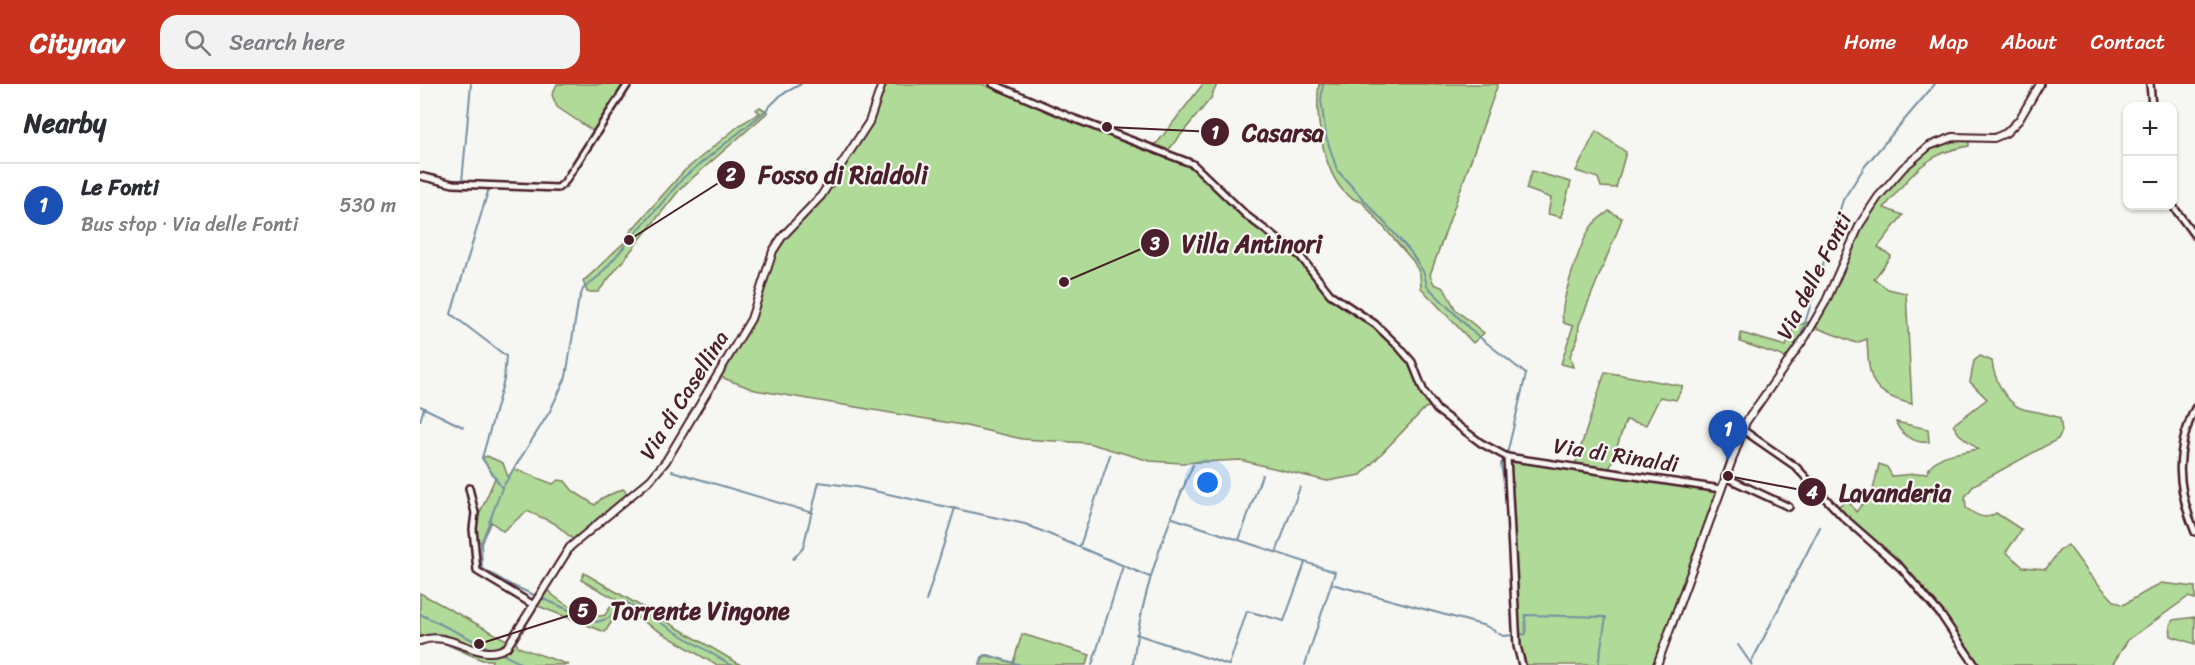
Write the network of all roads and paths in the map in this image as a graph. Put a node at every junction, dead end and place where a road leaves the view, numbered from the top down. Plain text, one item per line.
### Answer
1 (628, 84) edge
2 (882, 84) edge
3 (993, 84) edge
4 (2040, 84) edge
5 (2150, 84) edge
6 (2152, 102) edge
7 (420, 176) edge
8 (2176, 210) edge
9 (2195, 236) edge
10 (2195, 408) edge
11 (1743, 430) junction
12 (1507, 457) junction
13 (1725, 477) junction
14 (469, 488) dead end
15 (1720, 489) junction
16 (1789, 507) dead end
17 (2195, 532) edge
18 (533, 603) junction
19 (420, 641) edge
20 (482, 660) dead end
21 (493, 660) dead end
22 (1522, 665) edge
23 (1657, 665) edge
24 (1975, 665) edge

1 - 7 street
2 - 18 street, Via di Casellina
3 - 12 street, Via di Rinaldi
4 - 11 street, Via delle Fonti
5 - 6 street
8 - 9 street
10 - 17 street
11 - 13 street, Via delle Fonti
11 - 24 street
12 - 15 street, Via di Rinaldi
12 - 22 street
13 - 15 street, Via delle Fonti
13 - 16 street
14 - 18 street
15 - 23 street, Via delle Fonti
18 - 21 street, Via di Casellina
19 - 20 street

